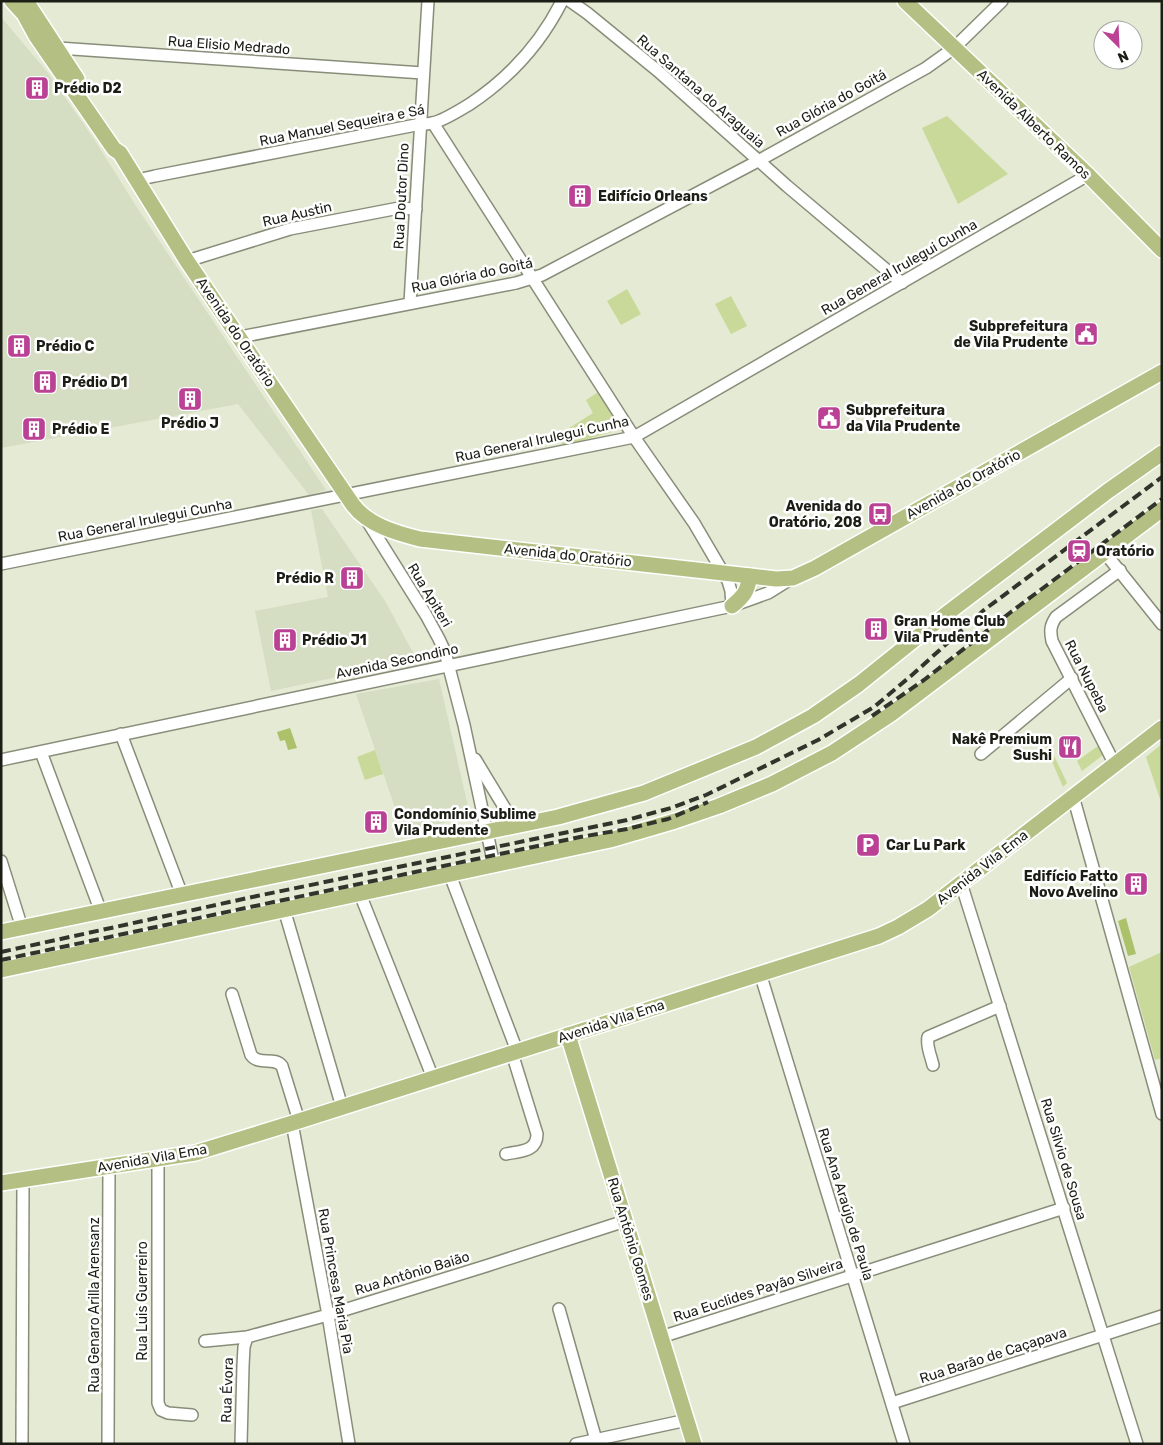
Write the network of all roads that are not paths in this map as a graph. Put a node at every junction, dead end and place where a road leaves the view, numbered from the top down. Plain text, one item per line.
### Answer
1 (12, 1) edge
2 (26, 1) edge
3 (428, 1) edge
4 (562, 1) edge
5 (570, 1) edge
6 (905, 1) edge
7 (1002, 1) edge
8 (36, 36) junction
9 (58, 48) junction
10 (954, 48) junction
11 (424, 74) junction
12 (433, 123) junction
13 (421, 124) junction
14 (120, 154) junction
15 (758, 161) junction
16 (1088, 175) junction
17 (137, 180) junction
18 (416, 209) junction
19 (1162, 250) edge
20 (187, 261) junction
21 (532, 279) junction
22 (902, 283) junction
23 (410, 303) junction
24 (240, 337) junction
25 (1162, 372) edge
26 (634, 437) junction
27 (1162, 453) edge
28 (346, 494) junction
29 (1162, 510) edge
30 (366, 518) junction
31 (1105, 553) junction
32 (1, 564) edge
33 (1120, 570) junction
34 (724, 572) junction
35 (750, 576) junction
36 (793, 578) junction
37 (732, 606) junction
38 (1162, 624) edge
39 (448, 665) junction
40 (1072, 678) junction
41 (1162, 728) edge
42 (121, 734) junction
43 (470, 751) junction
44 (42, 752) junction
45 (981, 754) dead end
46 (1, 760) edge
47 (1115, 764) junction
48 (1073, 796) junction
49 (515, 824) junction
50 (487, 831) junction
51 (1, 861) edge
52 (494, 865) junction
53 (450, 874) junction
54 (961, 883) junction
55 (182, 894) junction
56 (360, 894) junction
57 (284, 909) junction
58 (101, 912) junction
59 (22, 928) junction
60 (1, 932) edge
61 (1, 970) edge
62 (760, 974) junction
63 (232, 994) dead end
64 (1000, 1006) junction
65 (568, 1035) junction
66 (515, 1052) junction
67 (933, 1065) dead end
68 (433, 1078) junction
69 (342, 1107) junction
70 (1162, 1114) edge
71 (295, 1122) junction
72 (506, 1154) dead end
73 (158, 1159) junction
74 (109, 1166) junction
75 (23, 1180) junction
76 (1, 1183) edge
77 (1064, 1208) junction
78 (625, 1221) junction
79 (852, 1276) junction
80 (559, 1309) dead end
81 (328, 1315) junction
82 (1162, 1316) edge
83 (1104, 1335) junction
84 (661, 1336) junction
85 (246, 1337) junction
86 (205, 1341) dead end
87 (892, 1403) junction
88 (192, 1415) dead end
89 (687, 1420) junction
90 (596, 1440) junction
91 (22, 1444) edge
92 (108, 1444) edge
93 (241, 1444) edge
94 (350, 1444) edge
95 (576, 1444) edge
96 (694, 1444) edge
97 (904, 1444) edge
98 (1137, 1444) edge

1 - 8 main road, Avenida do Oratório
2 - 9 main road, Avenida do Oratório
3 - 11 street, Rua Doutor Dino
4 - 12 street, Rua Manuel Sequeira e Sá
5 - 15 street, Rua Santana do Araguaia
6 - 10 main road, Avenida Alberto Ramos
7 - 10 street, Rua Glória do Goitá
8 - 9 street, Rua Elisio Medrado
8 - 14 main road, Avenida do Oratório
9 - 11 street, Rua Elisio Medrado
9 - 14 main road, Avenida do Oratório
10 - 15 street, Rua Glória do Goitá
10 - 16 main road, Avenida Alberto Ramos
11 - 13 street, Rua Doutor Dino
12 - 13 street, Rua Manuel Sequeira e Sá
12 - 21 street
13 - 17 street, Rua Manuel Sequeira e Sá
13 - 18 street, Rua Doutor Dino
14 - 17 main road, Avenida do Oratório
15 - 21 street, Rua Glória do Goitá
15 - 22 street, Rua Santana do Araguaia
16 - 19 main road, Avenida Alberto Ramos
16 - 22 street, Rua General Irulegui Cunha
17 - 20 main road, Avenida do Oratório
18 - 20 street, Rua Austin
18 - 23 street, Rua Doutor Dino
20 - 24 main road, Avenida do Oratório
21 - 23 street, Rua Glória do Goitá
21 - 26 street
22 - 26 street, Rua General Irulegui Cunha
23 - 24 street, Rua Glória do Goitá
24 - 28 main road, Avenida do Oratório
25 - 36 main road, Avenida do Oratório
26 - 28 street, Rua General Irulegui Cunha
26 - 34 street
27 - 49 main road
28 - 30 main road, Avenida do Oratório
28 - 32 street, Rua General Irulegui Cunha
29 - 31 main road
30 - 34 main road, Avenida do Oratório
30 - 39 street, Rua Apiteri
31 - 33 street
31 - 52 main road
33 - 38 street
33 - 40 street, Rua Nupeba
34 - 35 main road, Avenida do Oratório
34 - 37 street
35 - 36 main road, Avenida do Oratório
35 - 37 main road
36 - 37 street, Avenida Secondino
37 - 39 street, Avenida Secondino
39 - 42 street, Avenida Secondino
39 - 43 street, Rua Apiteri
40 - 45 street
40 - 47 street, Rua Nupeba
41 - 47 main road, Avenida Vila Ema
42 - 44 street, Avenida Secondino
42 - 55 street
43 - 49 street, Rua Apiteri
43 - 50 street, Rua Apiteri
44 - 46 street, Avenida Secondino
44 - 58 street
47 - 48 main road, Avenida Vila Ema
48 - 54 main road, Avenida Vila Ema
48 - 70 street
49 - 50 main road
50 - 52 street, Rua Apiteri
50 - 55 main road
51 - 59 street
52 - 53 main road
53 - 56 main road
53 - 66 street
54 - 62 main road, Avenida Vila Ema
54 - 64 street, Rua Silvio de Sousa
55 - 58 main road
56 - 57 main road
56 - 68 street
57 - 61 main road
57 - 69 street
58 - 59 main road
59 - 60 main road
62 - 65 main road, Avenida Vila Ema
62 - 79 street, Rua Ana Araújo de Paula
63 - 71 street, Rua Princesa Maria Pia
64 - 67 street
64 - 77 street, Rua Silvio de Sousa
65 - 66 main road, Avenida Vila Ema
65 - 78 main road, Rua Antônio Gomes
66 - 68 main road, Avenida Vila Ema
66 - 72 street
68 - 69 main road, Avenida Vila Ema
69 - 71 main road, Avenida Vila Ema
71 - 73 main road, Avenida Vila Ema
71 - 81 street, Rua Princesa Maria Pia
73 - 74 main road, Avenida Vila Ema
73 - 88 street, Rua Luis Guerreiro
74 - 75 main road, Avenida Vila Ema
74 - 92 street, Rua Genaro Arilla Arensanz
75 - 76 main road, Avenida Vila Ema
75 - 91 street
77 - 79 street, Rua Euclides Payão Silveira
77 - 83 street, Rua Silvio de Sousa
78 - 81 street, Rua Antônio Baião
78 - 84 main road, Rua Antônio Gomes
79 - 84 street, Rua Euclides Payão Silveira
79 - 87 street, Rua Ana Araújo de Paula
80 - 90 street
81 - 85 street, Rua Antônio Baião
81 - 94 street, Rua Princesa Maria Pia
82 - 83 street, Rua Barão de Caçapava
83 - 87 street, Rua Barão de Caçapava
83 - 98 street, Rua Silvio de Sousa
84 - 89 main road, Rua Antônio Gomes
85 - 86 street, Rua Antônio Baião
85 - 93 street, Rua Évora
87 - 97 street, Rua Ana Araújo de Paula
89 - 90 street
89 - 96 main road, Rua Antônio Gomes
90 - 95 street

